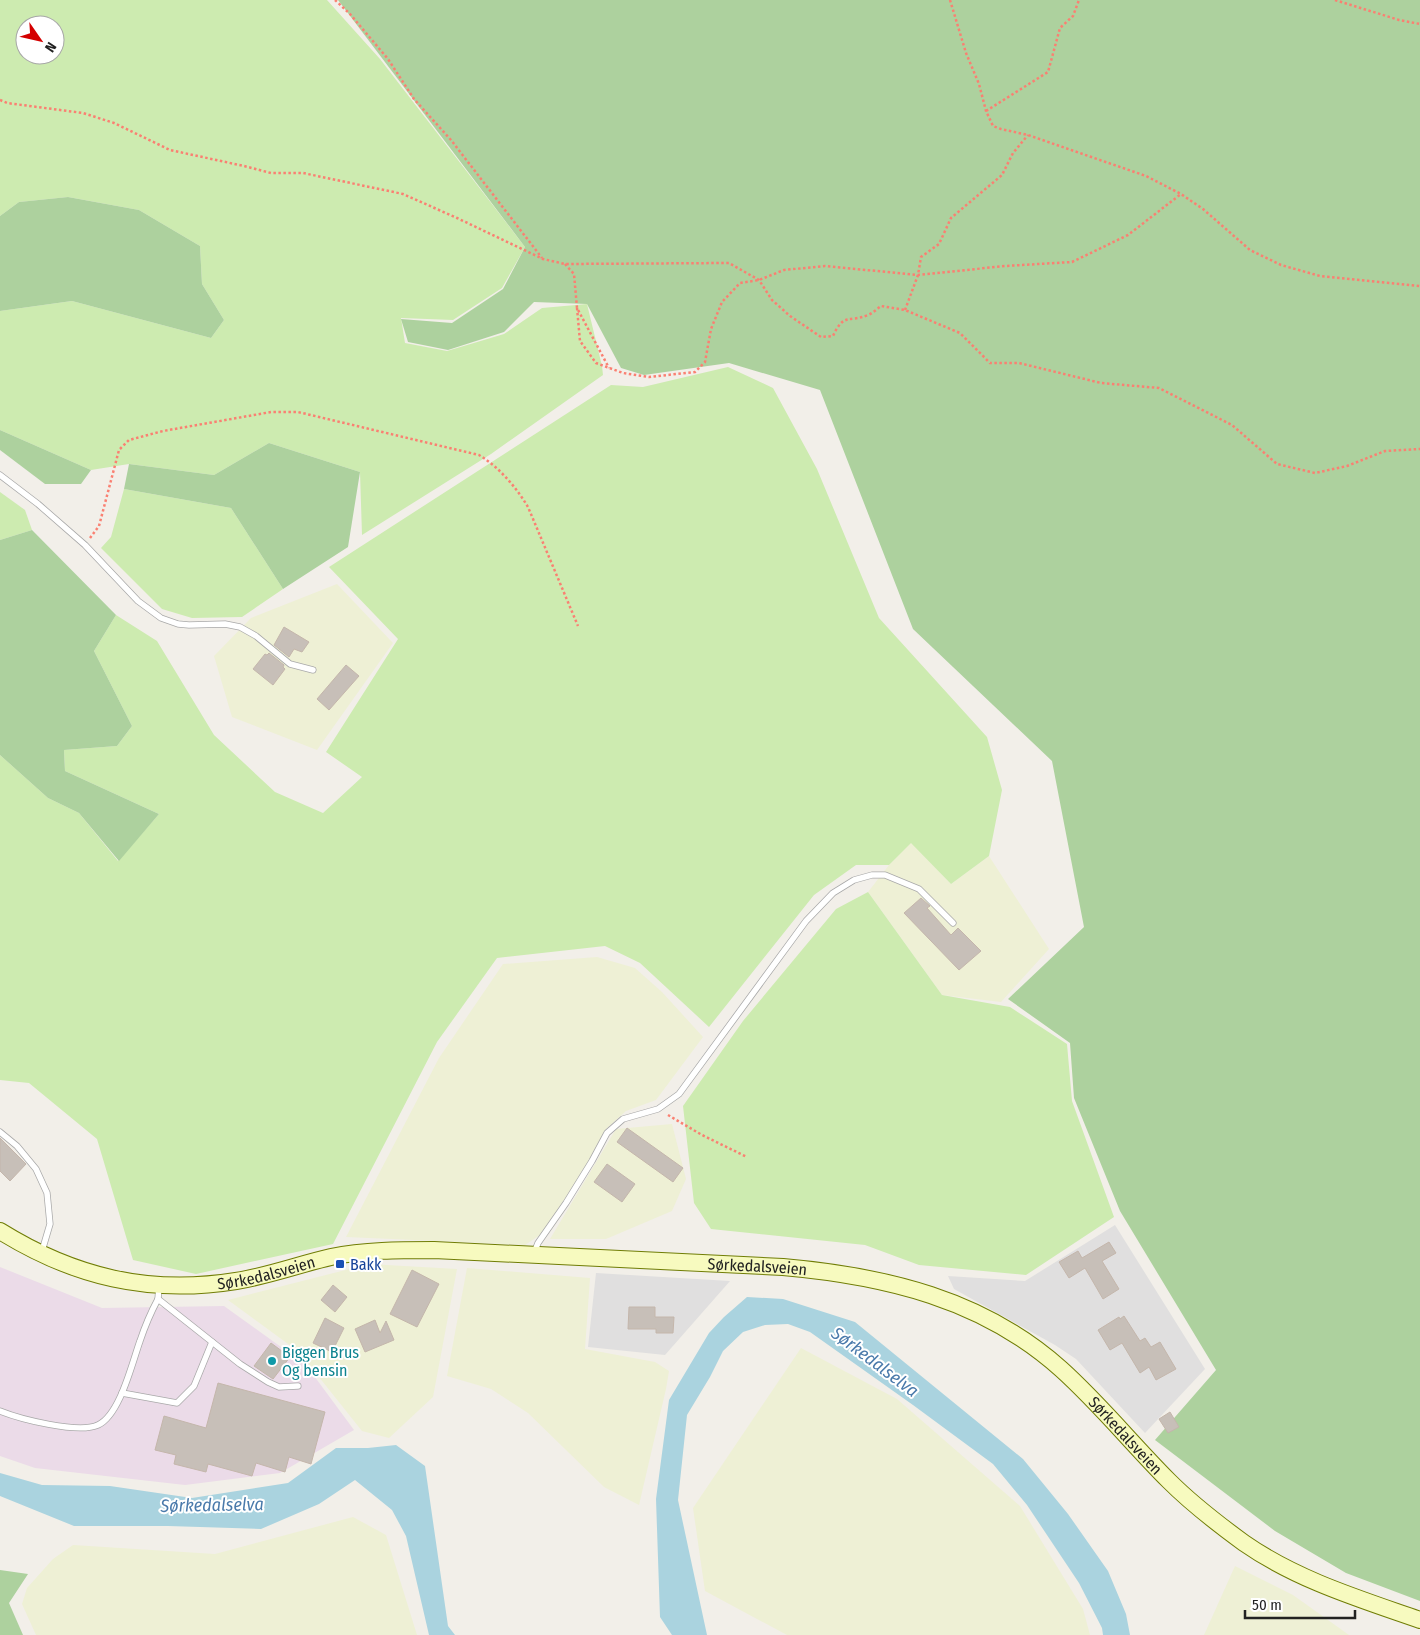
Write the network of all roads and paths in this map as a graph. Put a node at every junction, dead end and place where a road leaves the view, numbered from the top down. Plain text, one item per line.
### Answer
1 (336, 0) edge
2 (950, 0) edge
3 (1080, 0) edge
4 (1335, 0) edge
5 (1420, 24) edge
6 (0, 100) edge
7 (986, 111) junction
8 (1028, 135) junction
9 (1181, 194) junction
10 (543, 259) junction
11 (565, 264) junction
12 (918, 275) junction
13 (760, 280) junction
14 (1420, 286) edge
15 (577, 308) junction
16 (905, 310) junction
17 (609, 368) junction
18 (1420, 449) edge
19 (0, 475) edge
20 (85, 545) junction
21 (578, 626) dead end
22 (313, 670) dead end
23 (953, 923) dead end
24 (658, 1109) junction
25 (0, 1132) edge
26 (748, 1157) dead end
27 (0, 1230) edge
28 (41, 1254) junction
29 (533, 1255) junction
30 (158, 1292) junction
31 (212, 1342) junction
32 (298, 1386) dead end
33 (122, 1393) junction
34 (0, 1411) edge
35 (1420, 1620) edge

1 - 10 path
2 - 7 path
3 - 7 path
4 - 5 path
6 - 10 path
7 - 8 path
8 - 9 path
8 - 12 path
9 - 12 path
9 - 14 path
10 - 11 path
11 - 13 path
11 - 15 path
12 - 13 path
12 - 16 path
13 - 16 path
13 - 17 path
15 - 17 path
15 - 17 path
16 - 18 path
19 - 20 lane
20 - 21 path
20 - 22 lane
23 - 24 lane
24 - 26 path
24 - 29 lane
25 - 28 lane
27 - 28 street, Sørkedalsveien
28 - 30 street, Sørkedalsveien
29 - 30 street, Sørkedalsveien
29 - 35 street, Sørkedalsveien
30 - 31 lane
30 - 33 lane
31 - 32 lane
31 - 33 lane
33 - 34 lane

